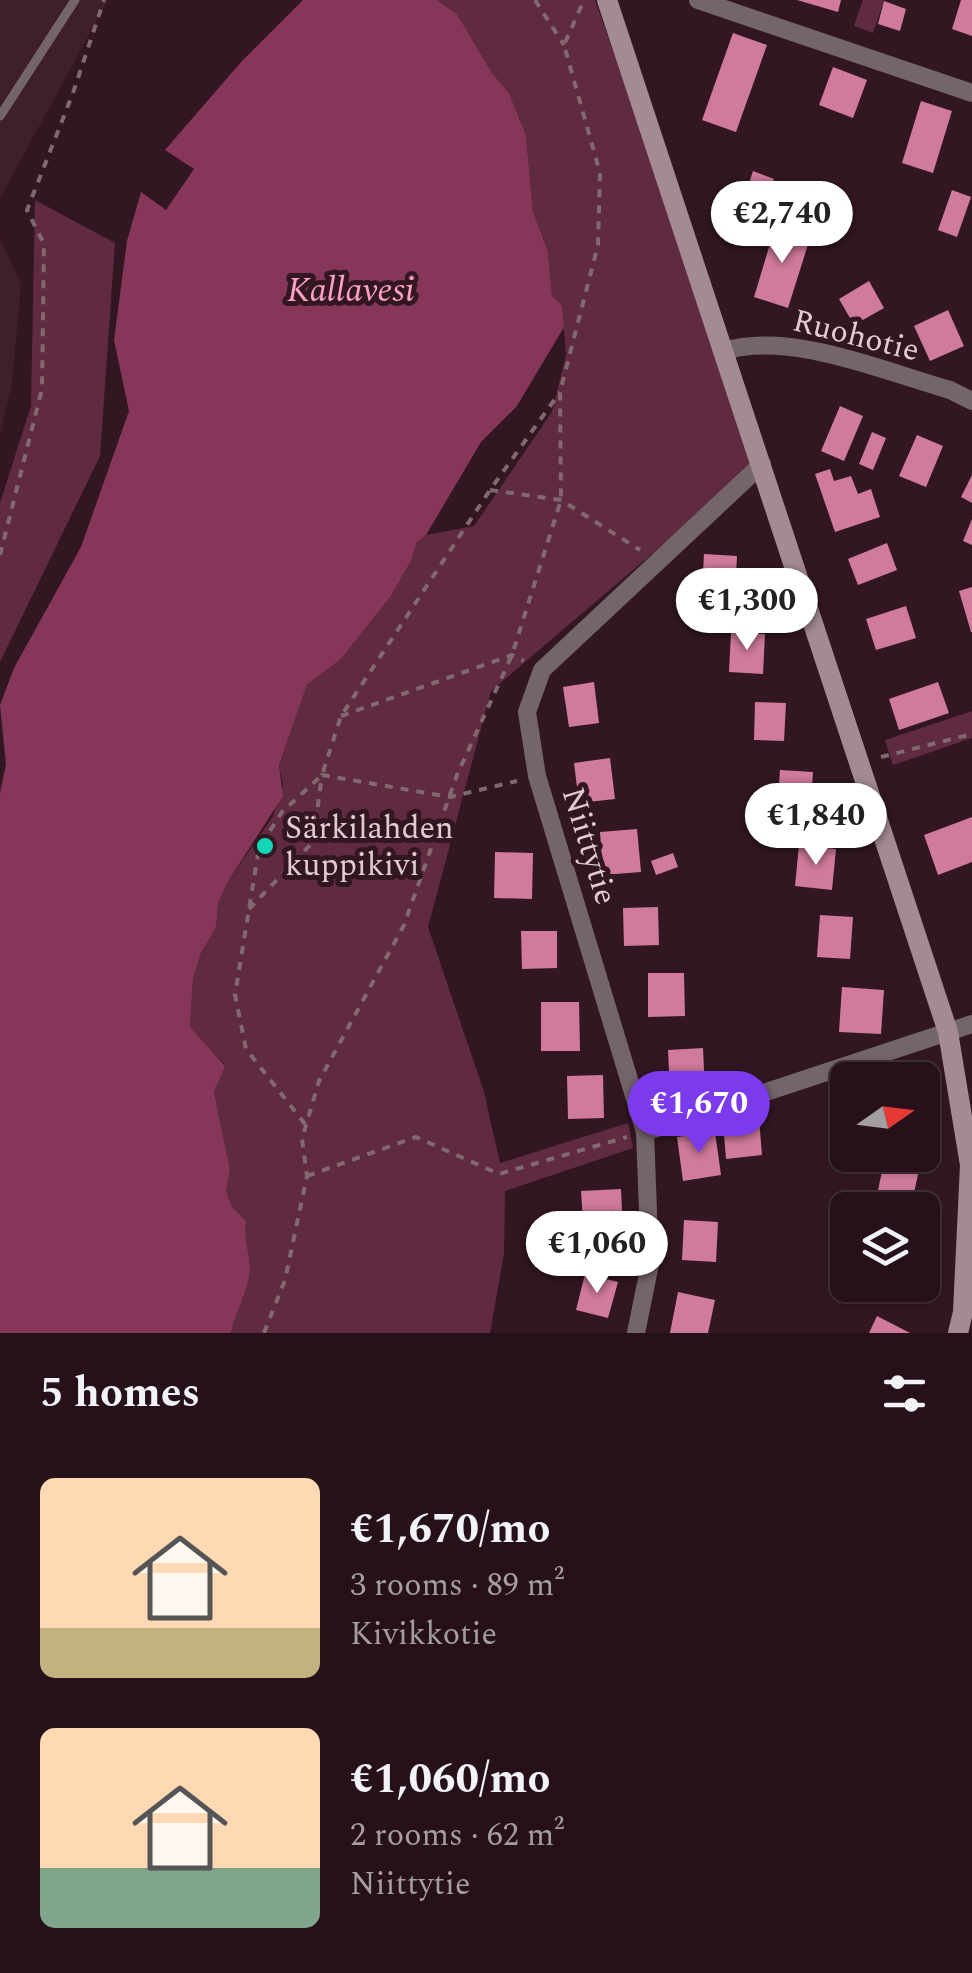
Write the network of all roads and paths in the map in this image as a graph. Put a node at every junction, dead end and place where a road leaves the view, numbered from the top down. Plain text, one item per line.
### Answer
1 (75, 0) edge
2 (104, 0) edge
3 (536, 0) edge
4 (584, 0) edge
5 (608, 0) edge
6 (698, 0) edge
7 (564, 45) junction
8 (972, 93) edge
9 (0, 116) edge
10 (724, 350) junction
11 (560, 392) junction
12 (972, 401) edge
13 (762, 464) junction
14 (490, 490) junction
15 (561, 500) junction
16 (0, 555) edge
17 (658, 561) junction
18 (512, 656) junction
19 (340, 716) junction
20 (972, 734) edge
21 (876, 758) dead end
22 (322, 775) junction
23 (536, 776) junction
24 (450, 797) junction
25 (246, 912) junction
26 (972, 1024) edge
27 (948, 1032) junction
28 (306, 1126) junction
29 (645, 1132) junction
30 (307, 1176) junction
31 (264, 1333) edge
32 (636, 1333) edge
33 (958, 1333) edge

1 - 9 lane
2 - 16 path
3 - 7 path
4 - 7 path
5 - 10 street
6 - 8 street
7 - 11 path
10 - 12 street, Ruohotie
10 - 13 street
11 - 14 path
11 - 15 path
13 - 17 street, Niittytie
13 - 27 street
14 - 15 path
14 - 19 path
15 - 17 path
15 - 18 path
17 - 23 street, Niittytie
18 - 19 path
18 - 24 path
19 - 22 path
20 - 21 path
22 - 24 path
22 - 25 path
22 - 25 path
23 - 24 path
23 - 29 street, Niittytie
24 - 28 path
25 - 28 path
26 - 27 street
27 - 29 street
27 - 33 street
28 - 30 path
29 - 30 path
29 - 32 street, Niittytie
30 - 31 path

